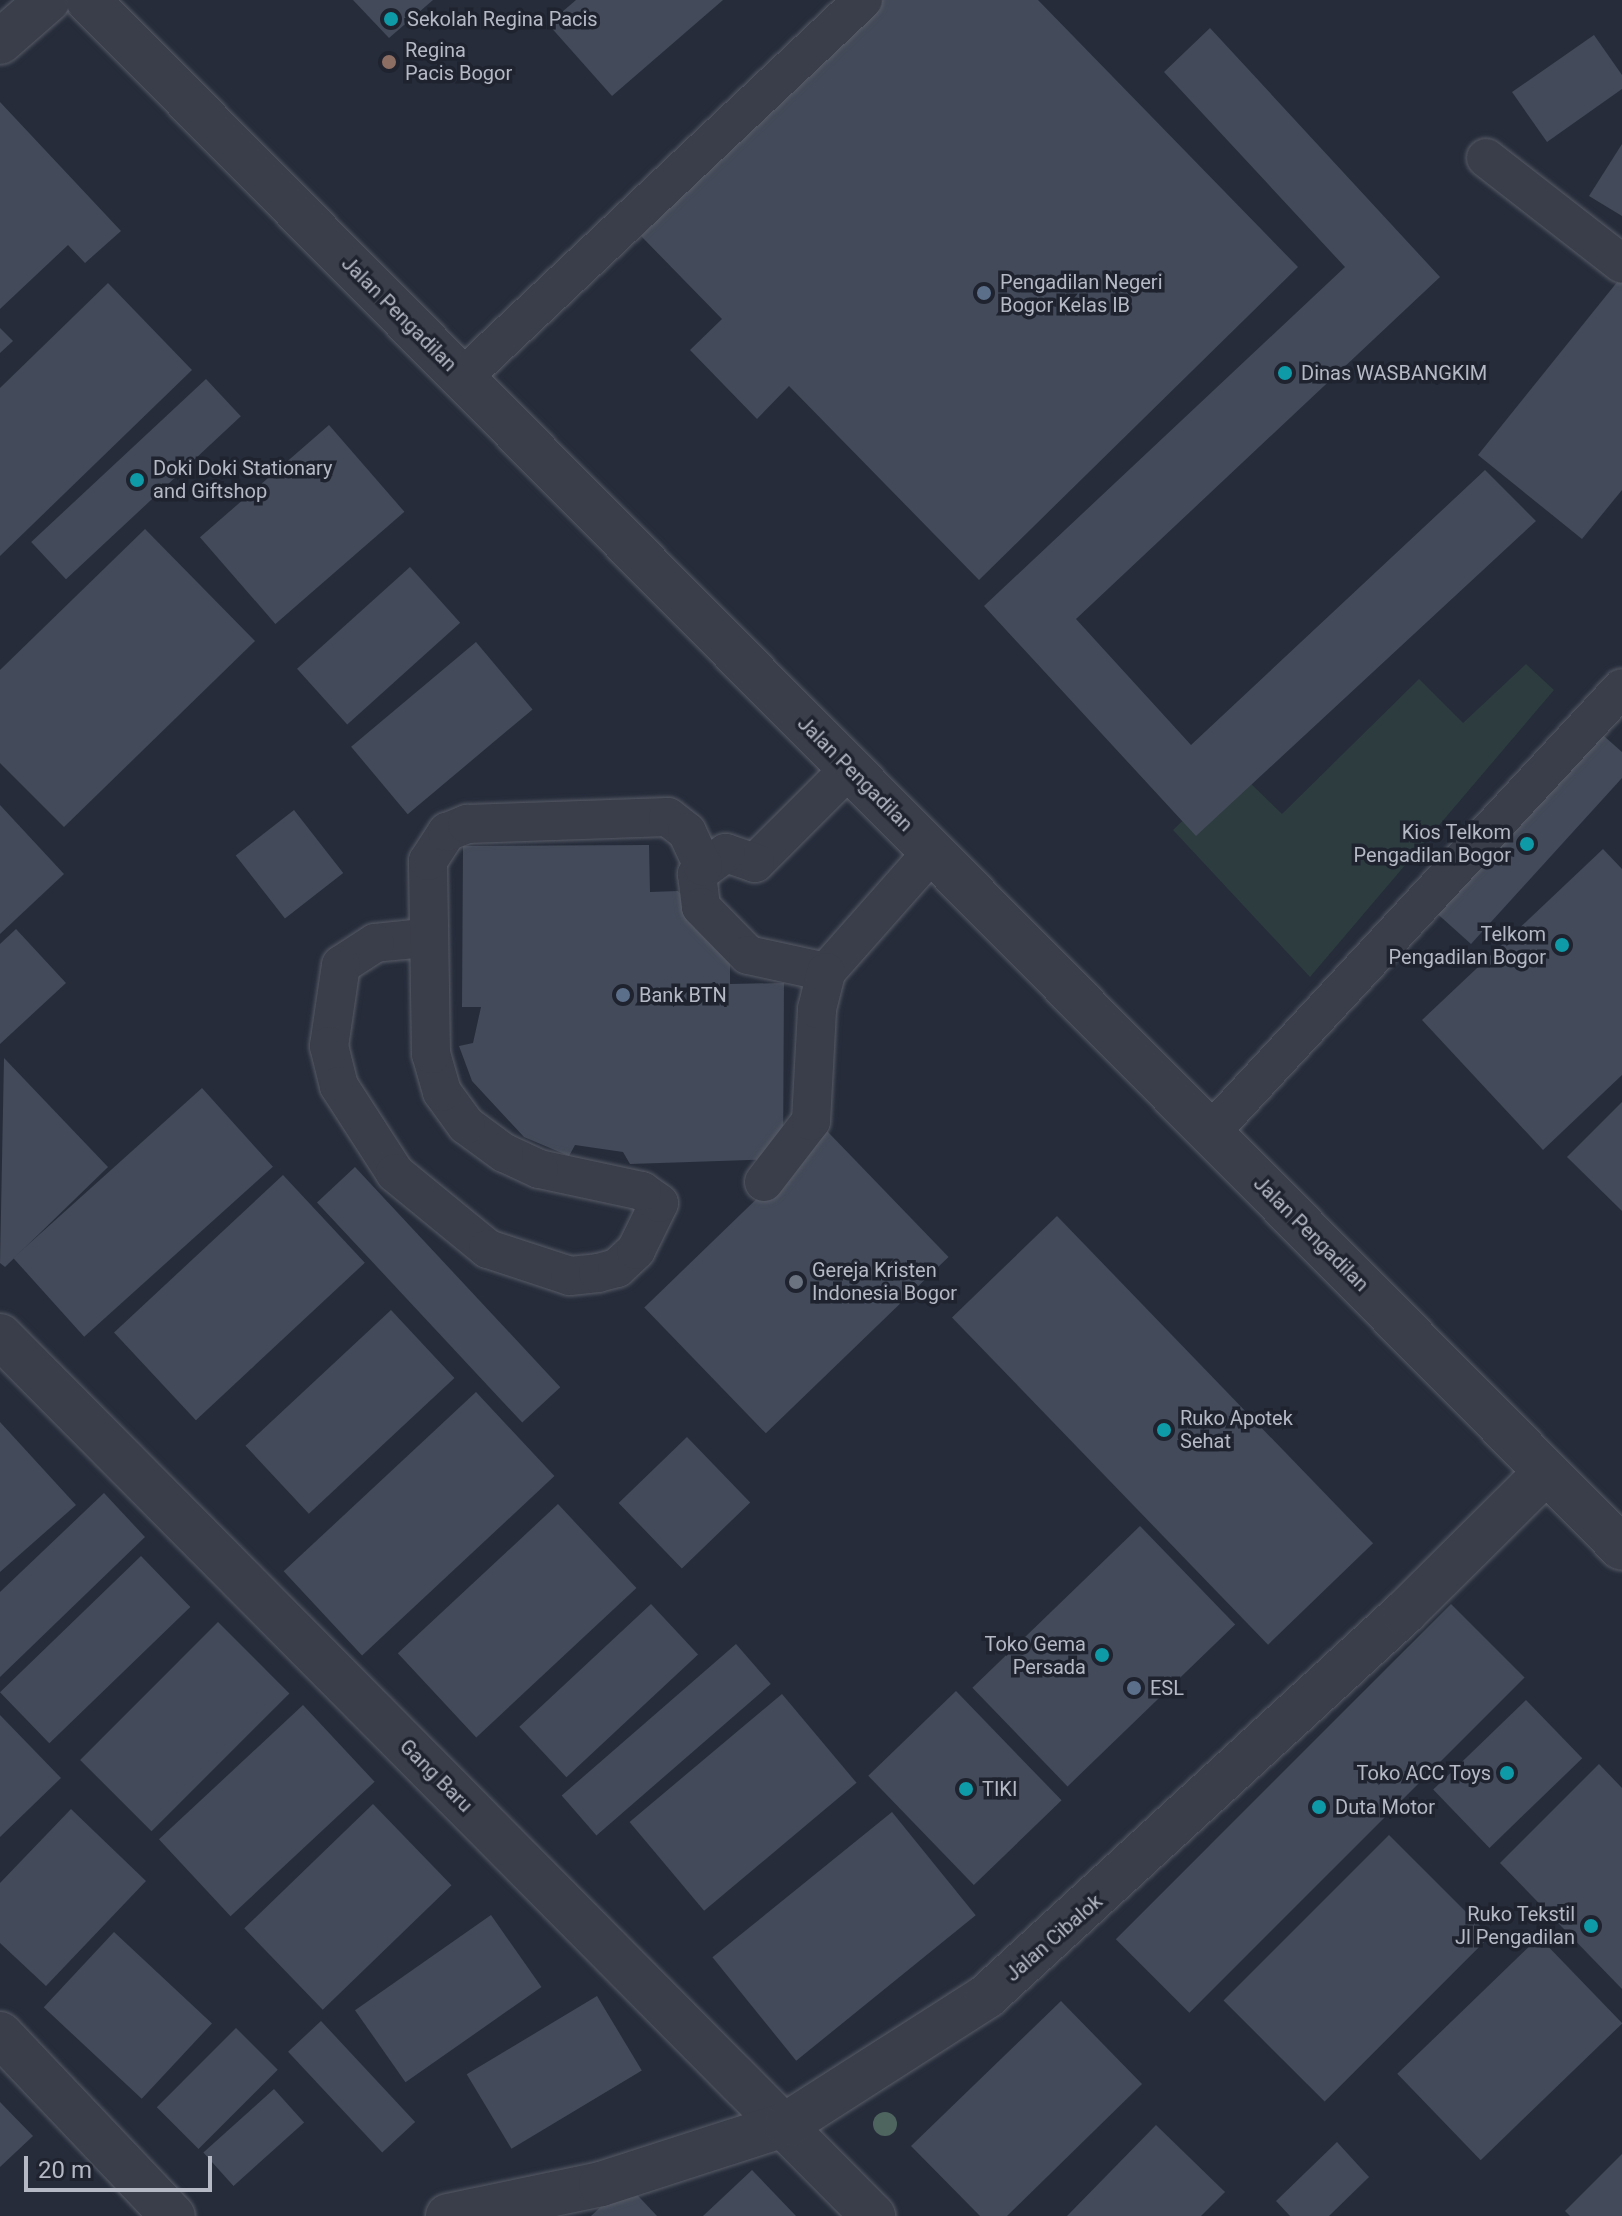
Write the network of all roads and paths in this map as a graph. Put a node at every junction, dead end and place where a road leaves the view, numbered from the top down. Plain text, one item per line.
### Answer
1 (48, 0) edge
2 (88, 0) edge
3 (863, 0) edge
4 (0, 42) edge
5 (1486, 158) dead end
6 (1622, 264) edge
7 (462, 378) junction
8 (1622, 688) edge
9 (849, 769) junction
10 (932, 852) junction
11 (703, 867) junction
12 (424, 938) junction
13 (826, 972) junction
14 (1210, 1133) junction
15 (764, 1182) dead end
16 (0, 1336) edge
17 (1546, 1472) junction
18 (1622, 1548) edge
19 (0, 2034) edge
20 (787, 2124) junction
21 (173, 2216) edge
22 (448, 2216) edge
23 (873, 2216) edge

1 - 4 street
2 - 7 street, Jalan Pengadilan
3 - 7 lane
5 - 6 lane
7 - 9 street, Jalan Pengadilan
8 - 14 lane
9 - 10 street, Jalan Pengadilan
9 - 11 lane
10 - 13 lane
10 - 14 street, Jalan Pengadilan
11 - 12 lane
11 - 13 lane
12 - 12 lane
13 - 15 lane
14 - 17 street, Jalan Pengadilan
16 - 20 street, Gang Baru
17 - 18 street, Jalan Pengadilan
17 - 20 street, Jalan Cibalok
19 - 21 street
20 - 22 street, Jalan Cibalok
20 - 23 street, Gang Baru

